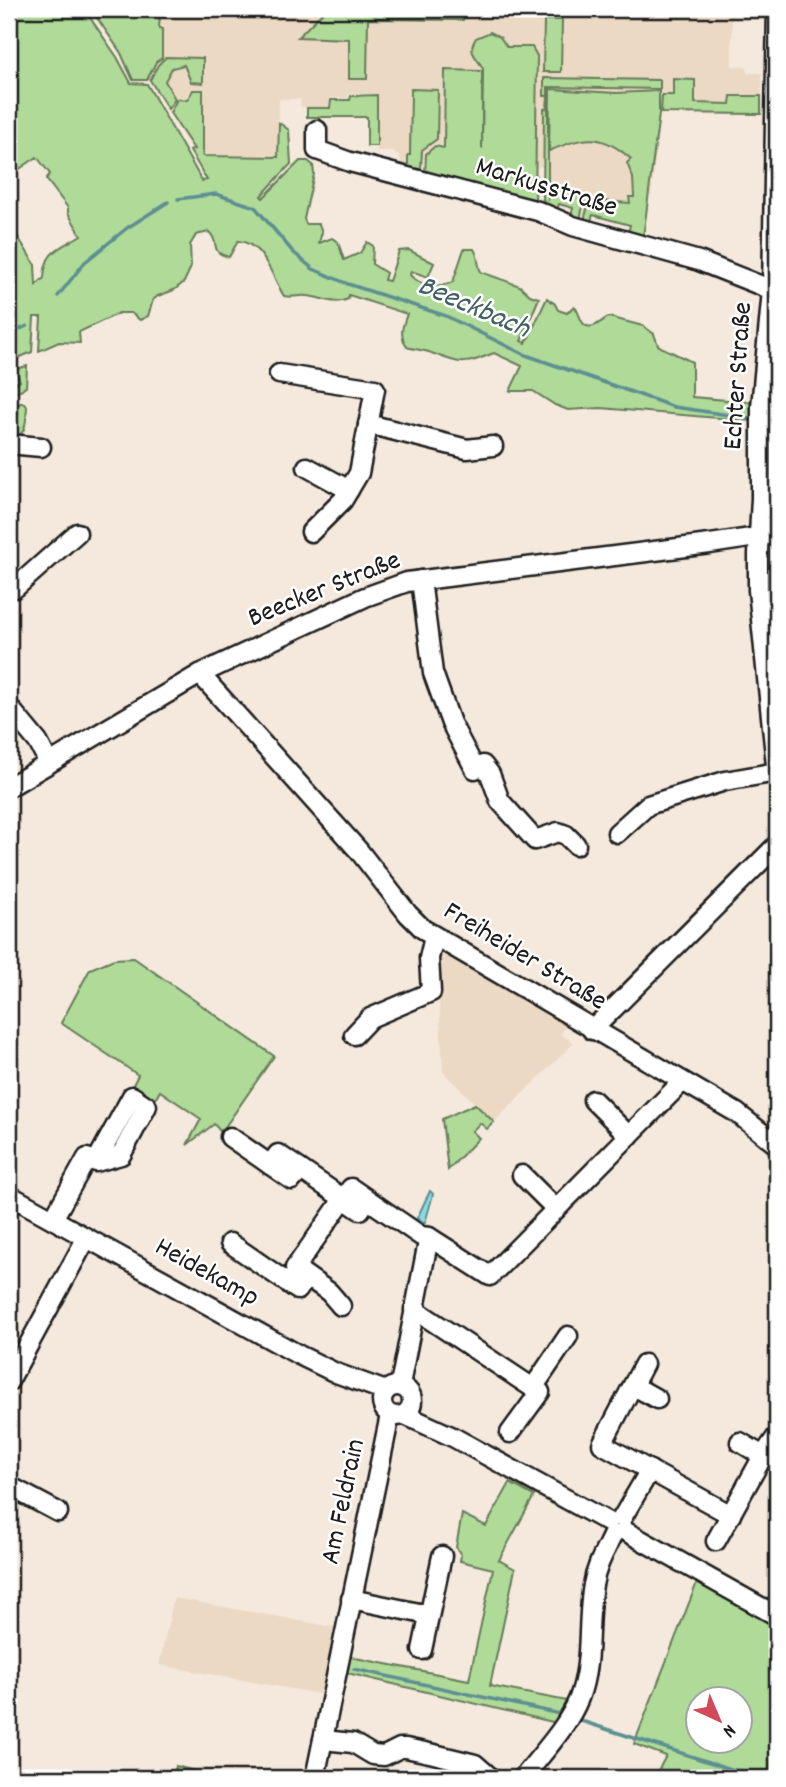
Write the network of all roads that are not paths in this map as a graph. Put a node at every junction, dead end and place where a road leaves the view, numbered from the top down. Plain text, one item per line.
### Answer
1 (777, 9) edge
2 (317, 130) dead end
3 (774, 290) edge
4 (279, 374) dead end
5 (368, 424) junction
6 (9, 444) edge
7 (493, 446) dead end
8 (41, 447) dead end
9 (306, 467) dead end
10 (349, 490) junction
11 (311, 532) dead end
12 (77, 533) dead end
13 (777, 534) edge
14 (759, 537) junction
15 (421, 580) junction
16 (9, 588) edge
17 (200, 674) junction
18 (9, 707) edge
19 (49, 763) junction
20 (777, 773) edge
21 (9, 787) edge
22 (617, 833) dead end
23 (576, 845) dead end
24 (777, 845) edge
25 (434, 937) junction
26 (592, 1030) junction
27 (354, 1035) dead end
28 (682, 1082) junction
29 (593, 1100) dead end
30 (629, 1136) junction
31 (230, 1137) dead end
32 (777, 1145) edge
33 (96, 1162) dead end
34 (522, 1175) dead end
35 (9, 1195) edge
36 (343, 1199) junction
37 (556, 1209) junction
38 (52, 1219) junction
39 (429, 1237) junction
40 (86, 1239) junction
41 (230, 1243) dead end
42 (296, 1275) junction
43 (341, 1306) dead end
44 (414, 1309) junction
45 (568, 1336) dead end
46 (645, 1364) dead end
47 (9, 1381) edge
48 (634, 1386) junction
49 (533, 1388) junction
50 (657, 1399) dead end
51 (396, 1402) junction
52 (510, 1433) dead end
53 (777, 1436) edge
54 (740, 1442) dead end
55 (763, 1456) junction
56 (650, 1470) junction
57 (9, 1486) edge
58 (58, 1513) dead end
59 (731, 1515) junction
60 (617, 1526) junction
61 (716, 1541) dead end
62 (442, 1556) dead end
63 (351, 1600) junction
64 (429, 1615) junction
65 (777, 1616) edge
66 (422, 1650) dead end
67 (323, 1740) junction
68 (315, 1778) edge
69 (491, 1778) edge
70 (523, 1778) edge

1 - 3 street, Echter Straße
2 - 3 street, Markusstraße
3 - 14 street, Echter Straße
4 - 5 street
5 - 7 street
5 - 10 street
6 - 8 street
9 - 10 street
10 - 11 street
12 - 16 street
13 - 14 street, Beecker Straße
14 - 15 street, Beecker Straße
14 - 20 street, Echter Straße
15 - 17 street, Beecker Straße
15 - 23 street
17 - 19 street, Beecker Straße
17 - 25 street, Freiheider Straße
18 - 19 street
19 - 21 street, Beecker Straße
20 - 22 street
24 - 26 street
25 - 26 street, Freiheider Straße
25 - 27 street
26 - 28 street, Freiheider Straße
28 - 30 street
28 - 32 street, Freiheider Straße
29 - 30 street
30 - 37 street
31 - 36 street
33 - 38 street
34 - 37 street
35 - 38 street, Heidekamp
36 - 39 street
36 - 42 street
37 - 39 street
38 - 40 street, Heidekamp
39 - 44 street, Am Feldrain
40 - 47 street
40 - 51 street, Heidekamp
41 - 42 street
42 - 43 street
44 - 49 street
44 - 51 street, Am Feldrain
45 - 49 street
46 - 48 street
48 - 50 street
48 - 56 street
49 - 52 street
51 - 60 street, Heidekamp
51 - 63 street, Am Feldrain
53 - 55 street
54 - 55 street
55 - 59 street
56 - 59 street
56 - 60 street
57 - 58 street
59 - 61 street
60 - 65 street, Heidekamp
60 - 70 street
62 - 64 street
63 - 64 street, Am Feldrain
63 - 67 street, Am Feldrain
64 - 66 street
67 - 68 street, Am Feldrain
67 - 69 street

